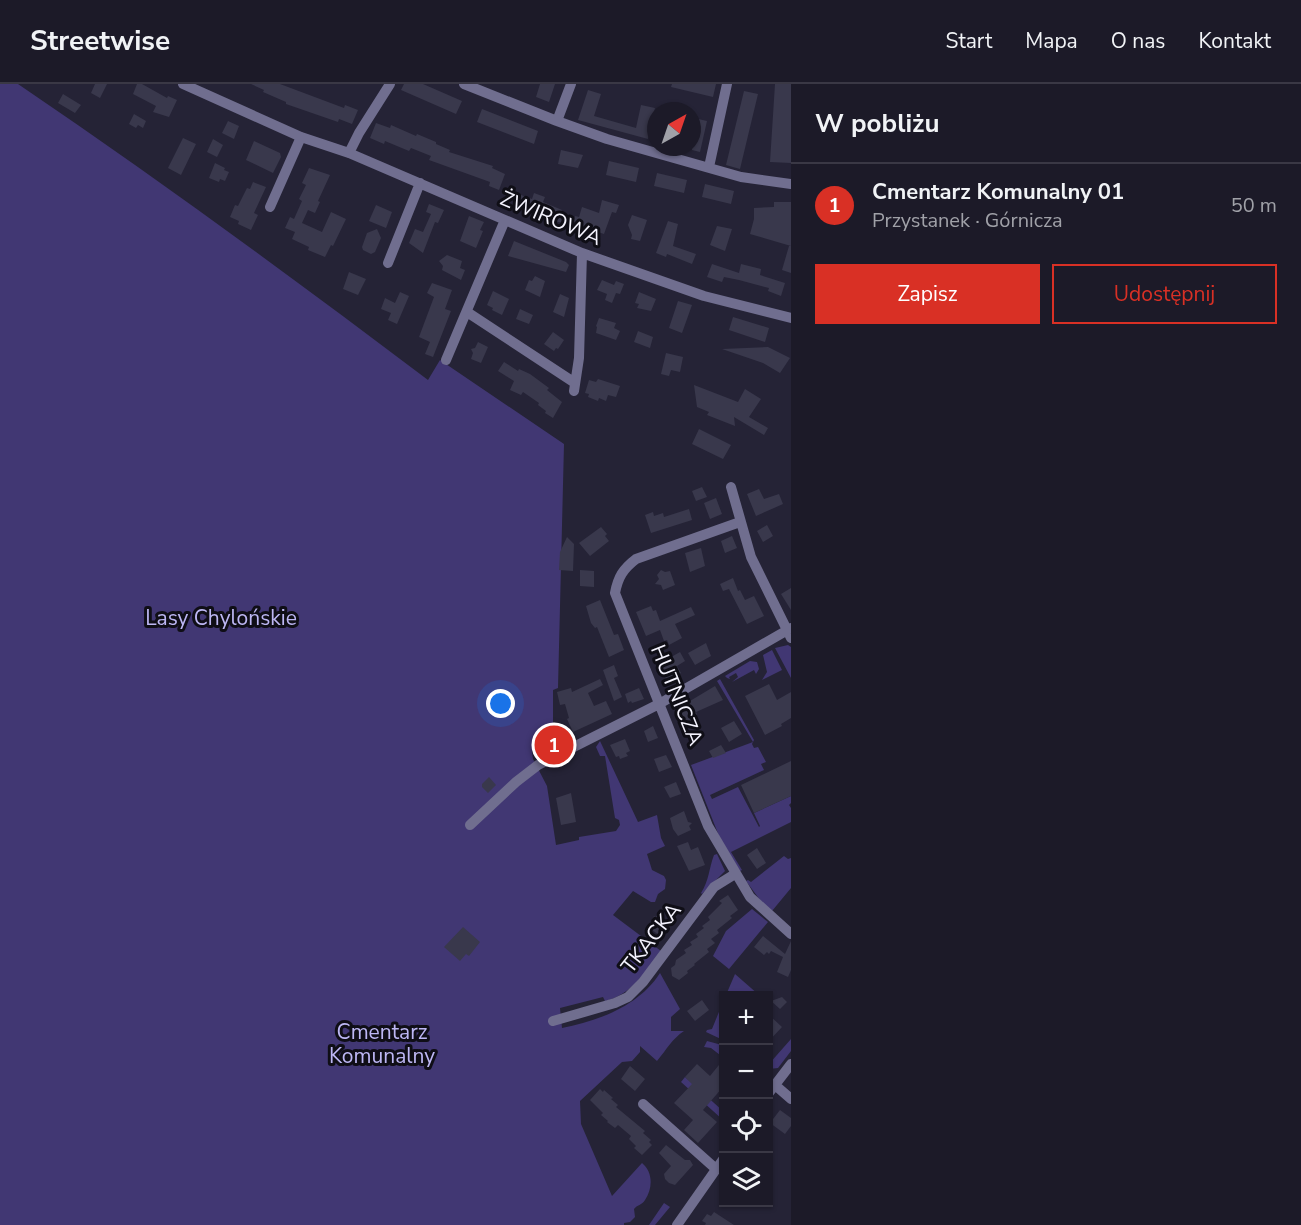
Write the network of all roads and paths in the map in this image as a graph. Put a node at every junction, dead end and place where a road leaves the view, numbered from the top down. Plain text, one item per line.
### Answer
1 (183, 84) edge
2 (390, 84) edge
3 (464, 84) edge
4 (571, 84) edge
5 (727, 84) edge
6 (557, 121) junction
7 (301, 137) junction
8 (349, 153) junction
9 (709, 167) junction
10 (420, 183) junction
11 (791, 184) edge
12 (270, 207) dead end
13 (505, 220) junction
14 (582, 253) junction
15 (387, 263) dead end
16 (467, 312) junction
17 (791, 318) edge
18 (447, 360) dead end
19 (731, 487) dead end
20 (740, 522) junction
21 (789, 632) edge
22 (660, 704) junction
23 (470, 825) dead end
24 (735, 874) junction
25 (791, 934) edge
26 (553, 1021) dead end
27 (791, 1064) edge
28 (773, 1089) edge
29 (773, 1090) edge
30 (791, 1099) edge
31 (643, 1104) dead end
32 (719, 1164) edge
33 (716, 1169) junction
34 (677, 1225) edge

1 - 7 street, ŻWIROWA
2 - 8 street
3 - 6 street
4 - 6 street
5 - 9 street
6 - 9 street
7 - 8 street, ŻWIROWA
7 - 12 street
8 - 10 street, ŻWIROWA
9 - 11 street
10 - 13 street, ŻWIROWA
10 - 15 street
13 - 14 street, ŻWIROWA
13 - 16 street
14 - 16 street
14 - 17 street, ŻWIROWA
16 - 18 street
19 - 20 street
20 - 21 street
20 - 22 street, HUTNICZA
21 - 22 street
22 - 23 street
22 - 24 street, HUTNICZA
24 - 25 street, HUTNICZA
24 - 26 street, TKACKA
27 - 28 street
29 - 30 street
31 - 33 street
32 - 33 street
33 - 34 street

